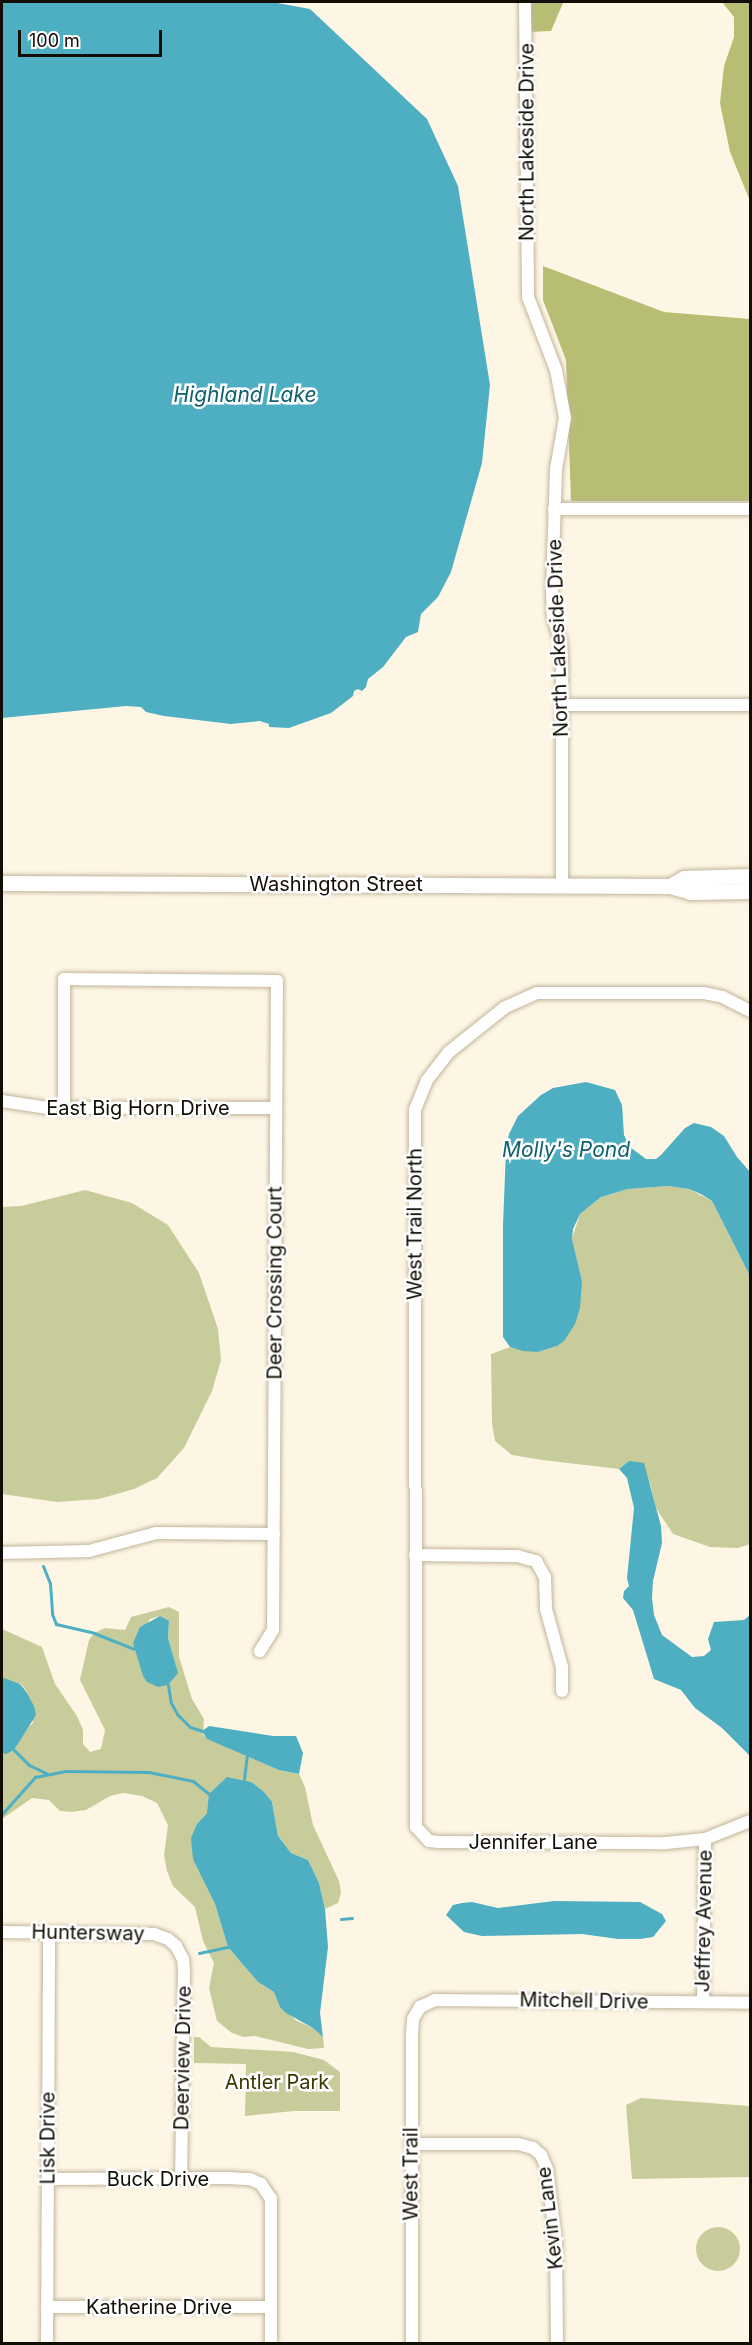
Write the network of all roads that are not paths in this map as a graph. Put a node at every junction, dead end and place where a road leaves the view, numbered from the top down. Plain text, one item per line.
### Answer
1 (525, 2) edge
2 (746, 508) edge
3 (554, 509) junction
4 (562, 705) junction
5 (750, 705) edge
6 (750, 876) edge
7 (2, 883) edge
8 (562, 885) junction
9 (670, 886) junction
10 (750, 891) edge
11 (750, 1011) edge
12 (2, 1101) edge
13 (64, 1108) junction
14 (276, 1108) junction
15 (274, 1534) junction
16 (2, 1553) edge
17 (415, 1555) junction
18 (260, 1651) dead end
19 (562, 1690) dead end
20 (415, 1729) joint
21 (750, 1821) edge
22 (705, 1839) junction
23 (2, 1932) edge
24 (49, 1933) junction
25 (172, 1942) joint
26 (703, 2002) junction
27 (750, 2003) edge
28 (420, 2007) joint
29 (411, 2144) junction
30 (181, 2178) junction
31 (48, 2179) junction
32 (47, 2307) junction
33 (271, 2307) junction
34 (47, 2343) edge
35 (271, 2343) edge
36 (412, 2343) edge
37 (557, 2343) edge

1 - 3 street, North Lakeside Drive
2 - 3 street
3 - 4 street, North Lakeside Drive
4 - 5 street
4 - 8 street, North Lakeside Drive
6 - 9 main road, Washington Street
7 - 8 main road, Washington Street
8 - 9 main road, Washington Street
9 - 10 main road, Washington Street
11 - 17 street, West Trail North
12 - 13 street, East Big Horn Drive
13 - 14 street, East Big Horn Drive
13 - 14 street, Deer Crossing Court
14 - 15 street, Deer Crossing Court
15 - 16 street
15 - 18 street, Deer Crossing Court
17 - 19 street
17 - 20 street, West Trail North
20 - 22 street, Jennifer Lane
21 - 22 street, Jennifer Lane
22 - 26 street, Jeffrey Avenue
23 - 24 street, Huntersway
24 - 25 street, Huntersway
24 - 31 street, Lisk Drive
25 - 30 street, Deerview Drive
26 - 27 street, Mitchell Drive
26 - 28 street, Mitchell Drive
28 - 29 street, West Trail
29 - 36 street, West Trail
29 - 37 street, Kevin Lane
30 - 31 street, Buck Drive
30 - 33 street, Buck Drive
31 - 32 street, Lisk Drive
32 - 33 street, Katherine Drive
32 - 34 street, Lisk Drive
33 - 35 street

